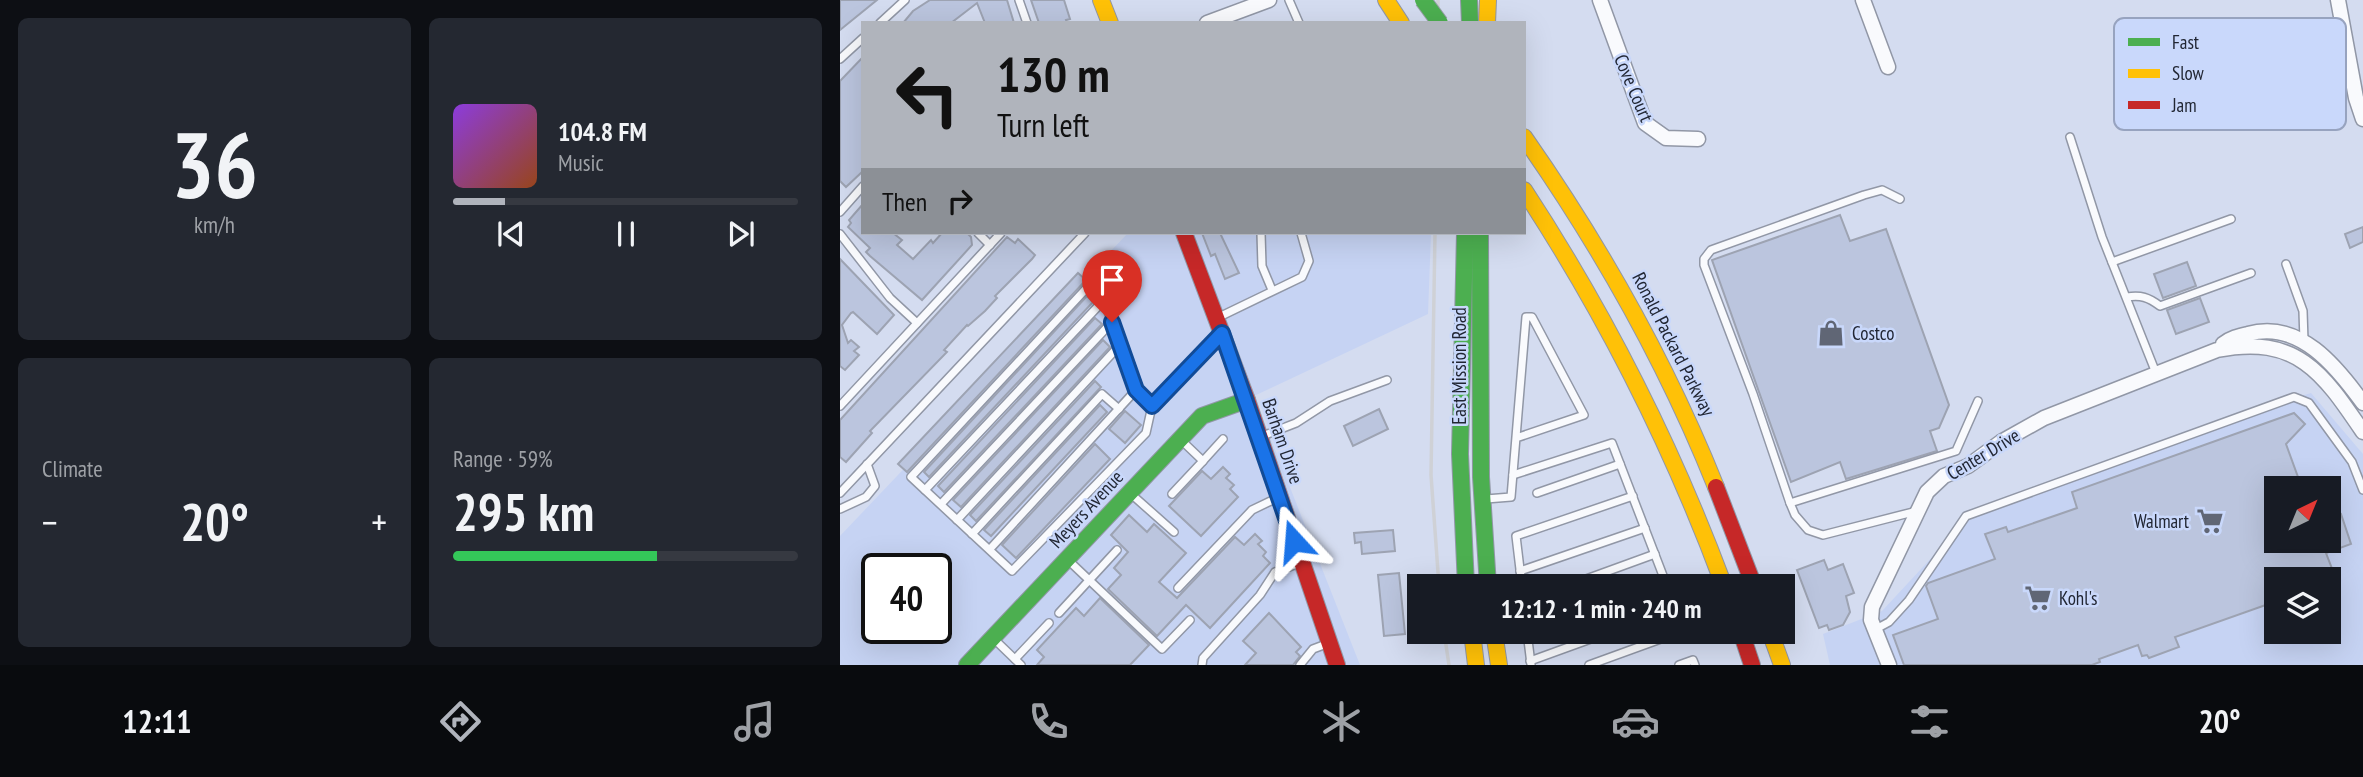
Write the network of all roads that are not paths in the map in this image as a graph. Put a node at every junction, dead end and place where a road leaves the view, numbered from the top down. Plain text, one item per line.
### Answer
1 (905, 0) edge
2 (1019, 0) edge
3 (1101, 0) edge
4 (1269, 0) edge
5 (1289, 0) edge
6 (1386, 0) edge
7 (1423, 0) edge
8 (1469, 0) edge
9 (1488, 0) edge
10 (1600, 0) edge
11 (1863, 0) edge
12 (2338, 0) edge
13 (2341, 18) edge
14 (882, 21) edge
15 (1026, 21) edge
16 (1109, 21) edge
17 (1212, 21) edge
18 (1298, 21) edge
19 (1400, 21) edge
20 (1439, 21) edge
21 (1471, 21) edge
22 (1487, 21) edge
23 (861, 40) edge
24 (2346, 43) edge
25 (840, 59) edge
26 (1888, 67) dead end
27 (2363, 119) edge
28 (2070, 137) dead end
29 (1698, 139) dead end
30 (1526, 140) edge
31 (861, 188) edge
32 (1526, 193) edge
33 (1899, 199) dead end
34 (840, 212) edge
35 (2231, 219) dead end
36 (840, 234) edge
37 (980, 235) edge
38 (999, 235) edge
39 (1084, 235) edge
40 (1185, 235) edge
41 (1261, 235) edge
42 (1302, 235) edge
43 (1465, 235) edge
44 (1480, 235) edge
45 (990, 245) junction
46 (2112, 262) junction
47 (2286, 264) dead end
48 (2251, 273) dead end
49 (1272, 290) junction
50 (2127, 297) junction
51 (1104, 300) junction
52 (1112, 322) junction
53 (917, 323) junction
54 (1219, 326) junction
55 (2304, 342) junction
56 (1120, 345) junction
57 (2217, 350) junction
58 (2156, 373) junction
59 (1387, 380) dead end
60 (1136, 390) junction
61 (840, 392) edge
62 (846, 399) junction
63 (1247, 400) junction
64 (1978, 401) dead end
65 (2363, 403) edge
66 (840, 406) edge
67 (1152, 406) junction
68 (1119, 409) junction
69 (2363, 432) edge
70 (1260, 438) junction
71 (1516, 438) junction
72 (1180, 439) junction
73 (1223, 439) dead end
74 (1203, 461) junction
75 (867, 464) junction
76 (1620, 464) junction
77 (1513, 475) junction
78 (1460, 478) junction
79 (925, 490) junction
80 (2363, 490) edge
81 (842, 491) edge
82 (1129, 493) junction
83 (1537, 493) dead end
84 (1172, 494) dead end
85 (1633, 496) junction
86 (1280, 497) junction
87 (1482, 499) junction
88 (855, 502) junction
89 (1790, 503) junction
90 (941, 504) junction
91 (840, 509) edge
92 (1918, 511) junction
93 (957, 520) junction
94 (1645, 528) junction
95 (1174, 532) dead end
96 (972, 534) junction
97 (990, 550) junction
98 (1117, 550) dead end
99 (1655, 554) junction
100 (1067, 559) junction
101 (1302, 563) junction
102 (1520, 571) junction
103 (1465, 574) edge
104 (1487, 574) edge
105 (1520, 574) edge
106 (1600, 574) edge
107 (1662, 574) edge
108 (1719, 574) edge
109 (1750, 574) edge
110 (1090, 581) junction
111 (1178, 588) dead end
112 (1059, 613) dead end
113 (1191, 620) dead end
114 (1049, 623) dead end
115 (1875, 630) junction
116 (993, 638) junction
117 (1329, 643) junction
118 (1473, 644) edge
119 (1496, 644) edge
120 (1529, 644) edge
121 (1579, 644) edge
122 (1647, 644) edge
123 (1745, 644) edge
124 (1774, 644) edge
125 (1018, 662) edge
126 (1531, 663) edge
127 (967, 665) edge
128 (1202, 665) edge
129 (1300, 665) edge
130 (1337, 665) edge
131 (1476, 665) edge
132 (1499, 665) edge
133 (1589, 665) edge
134 (1679, 665) edge
135 (1695, 665) edge
136 (1752, 665) edge
137 (1782, 665) edge
138 (1889, 665) edge

1 - 14 lane
2 - 15 lane
3 - 16 main road
4 - 17 street
5 - 18 lane
6 - 19 main road
7 - 20 main road, bridge
8 - 21 main road
9 - 22 main road
10 - 29 street, Cove Court
11 - 26 street
12 - 13 street
23 - 25 lane
24 - 27 street
28 - 46 lane
30 - 109 main road, Ronald Packard Parkway
31 - 34 lane
32 - 108 main road
33 - 89 lane
35 - 46 lane
36 - 53 lane
37 - 45 lane
38 - 45 lane
39 - 75 lane
40 - 54 main road, Barham Drive
41 - 49 lane
42 - 49 lane
43 - 78 main road, East Mission Road
44 - 87 main road, East Mission Road
45 - 53 lane
46 - 50 lane
47 - 55 lane
48 - 50 lane
49 - 54 lane
50 - 58 lane
51 - 52 lane
51 - 79 lane
51 - 79 lane
52 - 56 lane
52 - 90 lane
53 - 62 lane
54 - 63 main road, Barham Drive
54 - 67 lane
55 - 57 street, Center Drive
55 - 65 street, Center Drive
56 - 60 lane
56 - 93 lane
57 - 58 street, Center Drive
57 - 69 street, Center Drive
58 - 92 street, Center Drive
59 - 70 lane
60 - 67 lane
60 - 68 lane
61 - 62 lane
62 - 66 lane
63 - 70 main road, Barham Drive
63 - 72 main road, Meyers Avenue
64 - 89 lane
67 - 97 lane
68 - 96 lane
68 - 97 lane
70 - 86 main road, Barham Drive
71 - 71 lane
71 - 77 lane
72 - 74 lane
72 - 82 main road, Meyers Avenue
73 - 74 lane
74 - 84 lane
75 - 81 lane
75 - 88 lane
76 - 77 lane
76 - 83 lane
76 - 85 lane
77 - 87 lane
78 - 87 main road
78 - 103 main road, East Mission Road
79 - 90 lane
80 - 115 lane
81 - 88 lane
82 - 95 lane
82 - 100 main road, Meyers Avenue
85 - 94 lane
85 - 102 lane
86 - 101 main road, Barham Drive
86 - 111 lane
87 - 104 main road, East Mission Road
88 - 91 lane
89 - 92 lane
90 - 93 lane
92 - 115 street, Center Drive
93 - 96 lane
94 - 99 lane
94 - 102 lane
96 - 97 lane
98 - 110 lane
99 - 106 lane
99 - 107 lane
100 - 110 lane
100 - 116 main road, Meyers Avenue
101 - 117 main road, Barham Drive
101 - 128 lane
102 - 105 lane
110 - 112 lane
110 - 113 lane
114 - 125 lane
115 - 138 street, Center Drive
116 - 125 lane
116 - 127 main road, Meyers Avenue
117 - 129 lane
117 - 130 main road, Barham Drive
118 - 131 main road
119 - 132 main road
120 - 126 lane
121 - 126 lane
122 - 133 lane
123 - 136 main road
124 - 137 main road
134 - 135 lane

